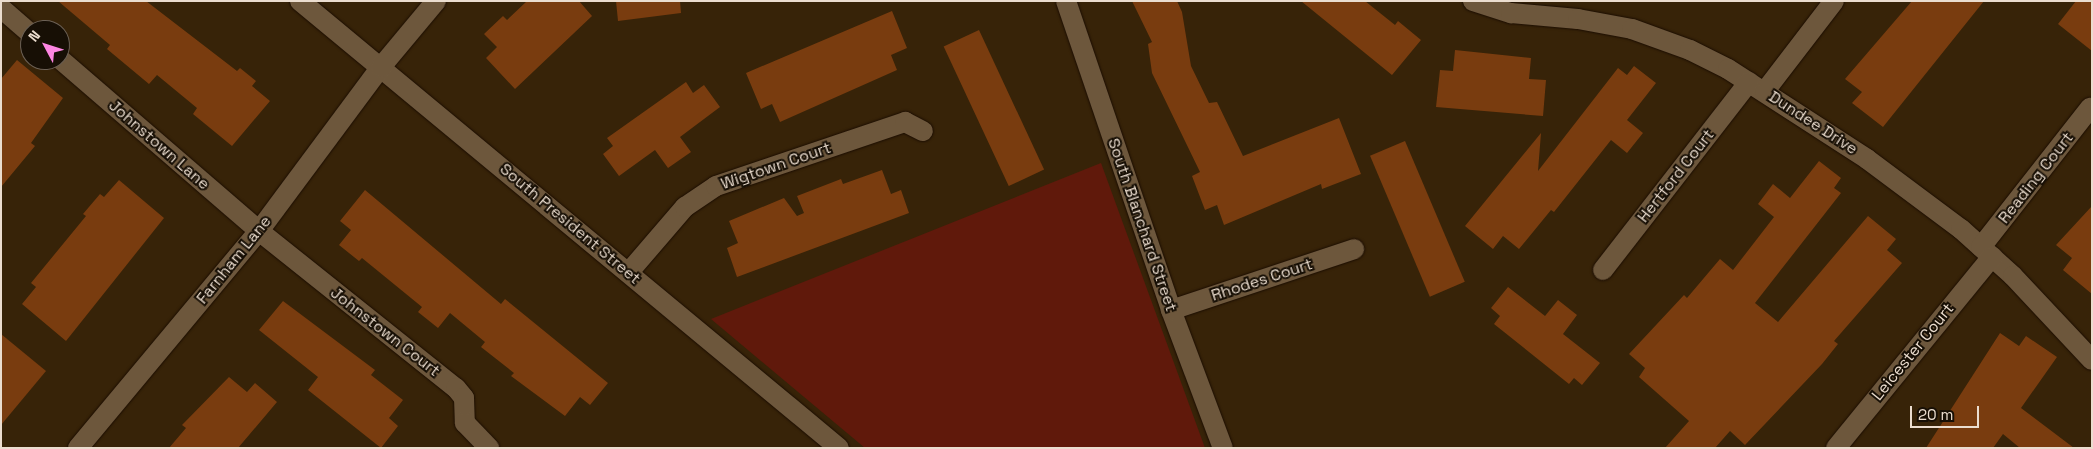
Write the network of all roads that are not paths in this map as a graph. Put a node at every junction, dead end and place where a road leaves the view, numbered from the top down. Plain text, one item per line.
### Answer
1 (300, 1) edge
2 (436, 1) edge
3 (1066, 1) edge
4 (1473, 1) edge
5 (1834, 1) edge
6 (1513, 7) edge
7 (4, 14) edge
8 (20, 26) edge
9 (381, 67) junction
10 (70, 68) edge
11 (1757, 87) junction
12 (2090, 108) dead end
13 (922, 132) dead end
14 (258, 231) junction
15 (1354, 249) dead end
16 (1987, 252) junction
17 (1603, 270) dead end
18 (628, 272) junction
19 (1171, 310) junction
20 (2092, 360) edge
21 (78, 448) edge
22 (489, 448) edge
23 (839, 448) edge
24 (1223, 448) edge
25 (1836, 448) edge

1 - 9 street, South President Street
2 - 9 street, Farnham Lane
3 - 19 street, South Blanchard Street
4 - 6 street, Dundee Drive
5 - 11 street, Hertford Court
6 - 11 street, Dundee Drive
7 - 8 street
9 - 14 street, Farnham Lane
9 - 18 street, South President Street
10 - 14 street, Johnstown Lane
11 - 16 street, Dundee Drive
11 - 17 street, Hertford Court
12 - 16 street, Reading Court
13 - 18 street, Wigtown Court
14 - 21 street, Farnham Lane
14 - 22 street, Johnstown Court
15 - 19 street, Rhodes Court
16 - 20 street, Dundee Drive
16 - 25 street, Leicester Court
18 - 23 street, South President Street
19 - 24 street, South Blanchard Street

